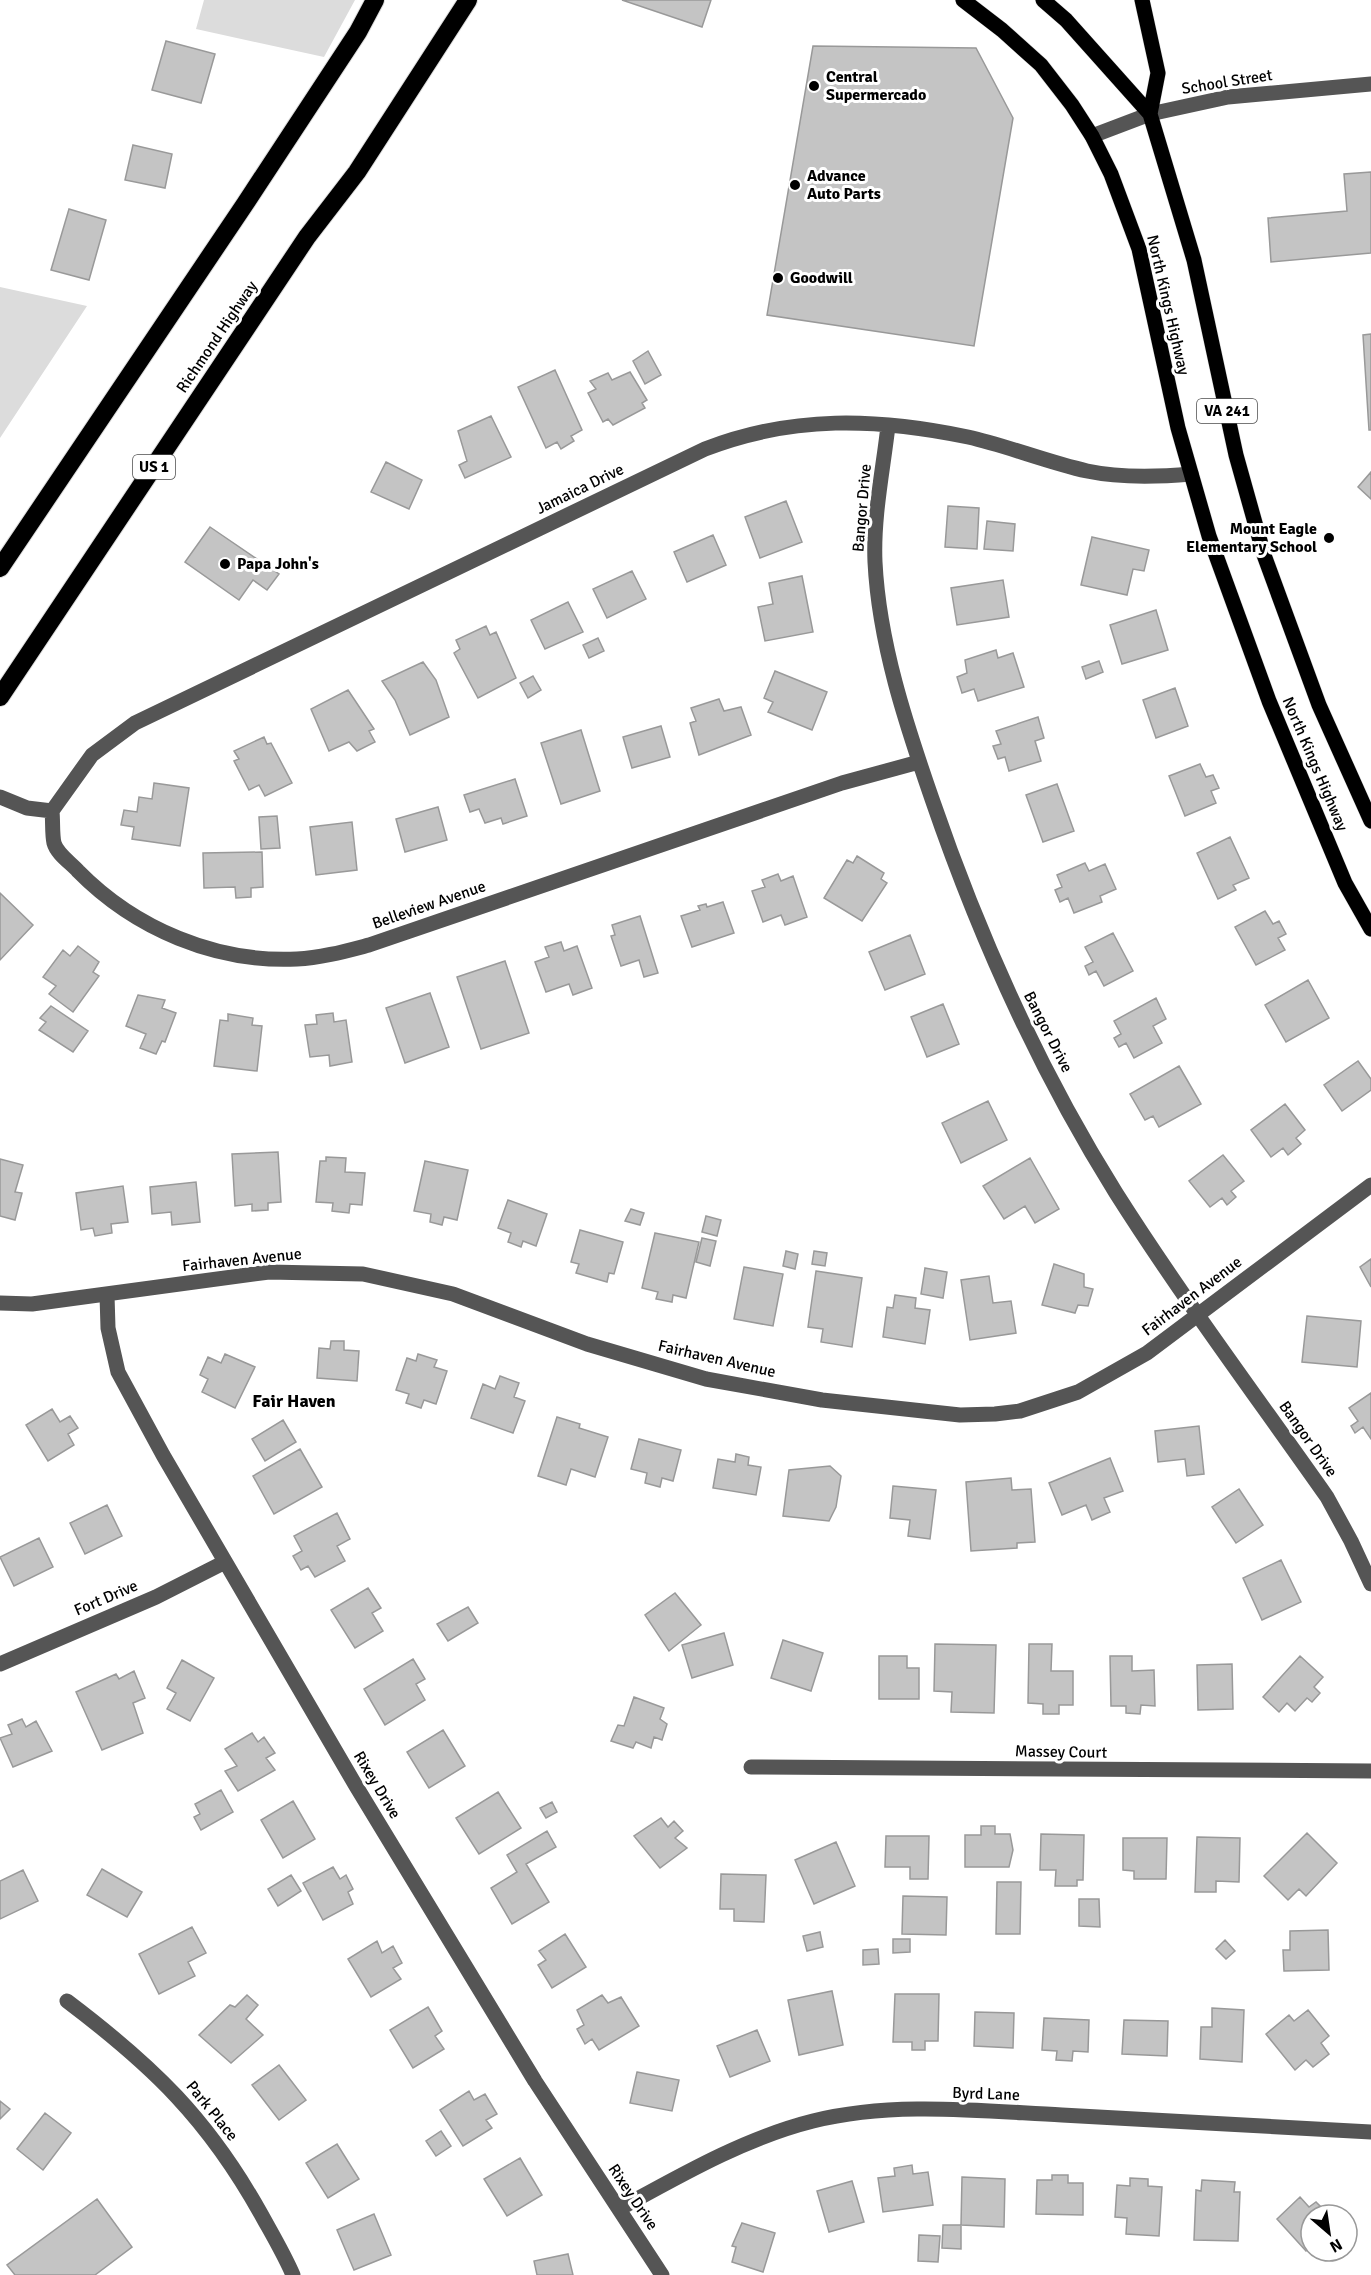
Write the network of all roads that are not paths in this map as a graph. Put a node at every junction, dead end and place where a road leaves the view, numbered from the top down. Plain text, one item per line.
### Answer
1 (375, 0) edge
2 (468, 0) edge
3 (963, 0) edge
4 (1043, 0) edge
5 (1142, 0) edge
6 (1371, 84) edge
7 (1150, 114) junction
8 (1092, 136) junction
9 (888, 426) junction
10 (1191, 474) junction
11 (0, 568) edge
12 (0, 697) edge
13 (919, 762) junction
14 (0, 797) edge
15 (52, 811) junction
16 (1371, 821) edge
17 (1371, 929) edge
18 (1371, 1185) edge
19 (106, 1295) junction
20 (0, 1303) edge
21 (1198, 1313) junction
22 (225, 1562) junction
23 (1371, 1584) edge
24 (0, 1664) edge
25 (750, 1767) dead end
26 (1371, 1771) edge
27 (67, 2001) dead end
28 (1371, 2132) edge
29 (619, 2209) junction
30 (293, 2275) edge
31 (662, 2275) edge

1 - 11 highway
2 - 12 highway, Richmond Highway / US 1
3 - 8 main road, North Kings Highway / VA 241
4 - 7 main road, North Kings Highway / VA 241
5 - 7 main road, North Kings Highway
6 - 7 street, School Street
7 - 8 street, School Street
7 - 16 main road, North Kings Highway / VA 241
8 - 10 main road, North Kings Highway / VA 241
9 - 10 street, Jamaica Drive
9 - 13 street, Bangor Drive
9 - 15 street, Jamaica Drive
10 - 17 main road, North Kings Highway / VA 241
13 - 15 street, Belleview Avenue
13 - 21 street, Bangor Drive
14 - 15 street
18 - 21 street, Fairhaven Avenue
19 - 20 street, Fairhaven Avenue
19 - 21 street, Fairhaven Avenue
19 - 22 street, Rixey Drive
21 - 23 street, Bangor Drive
22 - 24 street, Fort Drive
22 - 29 street, Rixey Drive
25 - 26 street, Massey Court
27 - 30 street, Park Place
28 - 29 street, Byrd Lane
29 - 31 street, Rixey Drive

